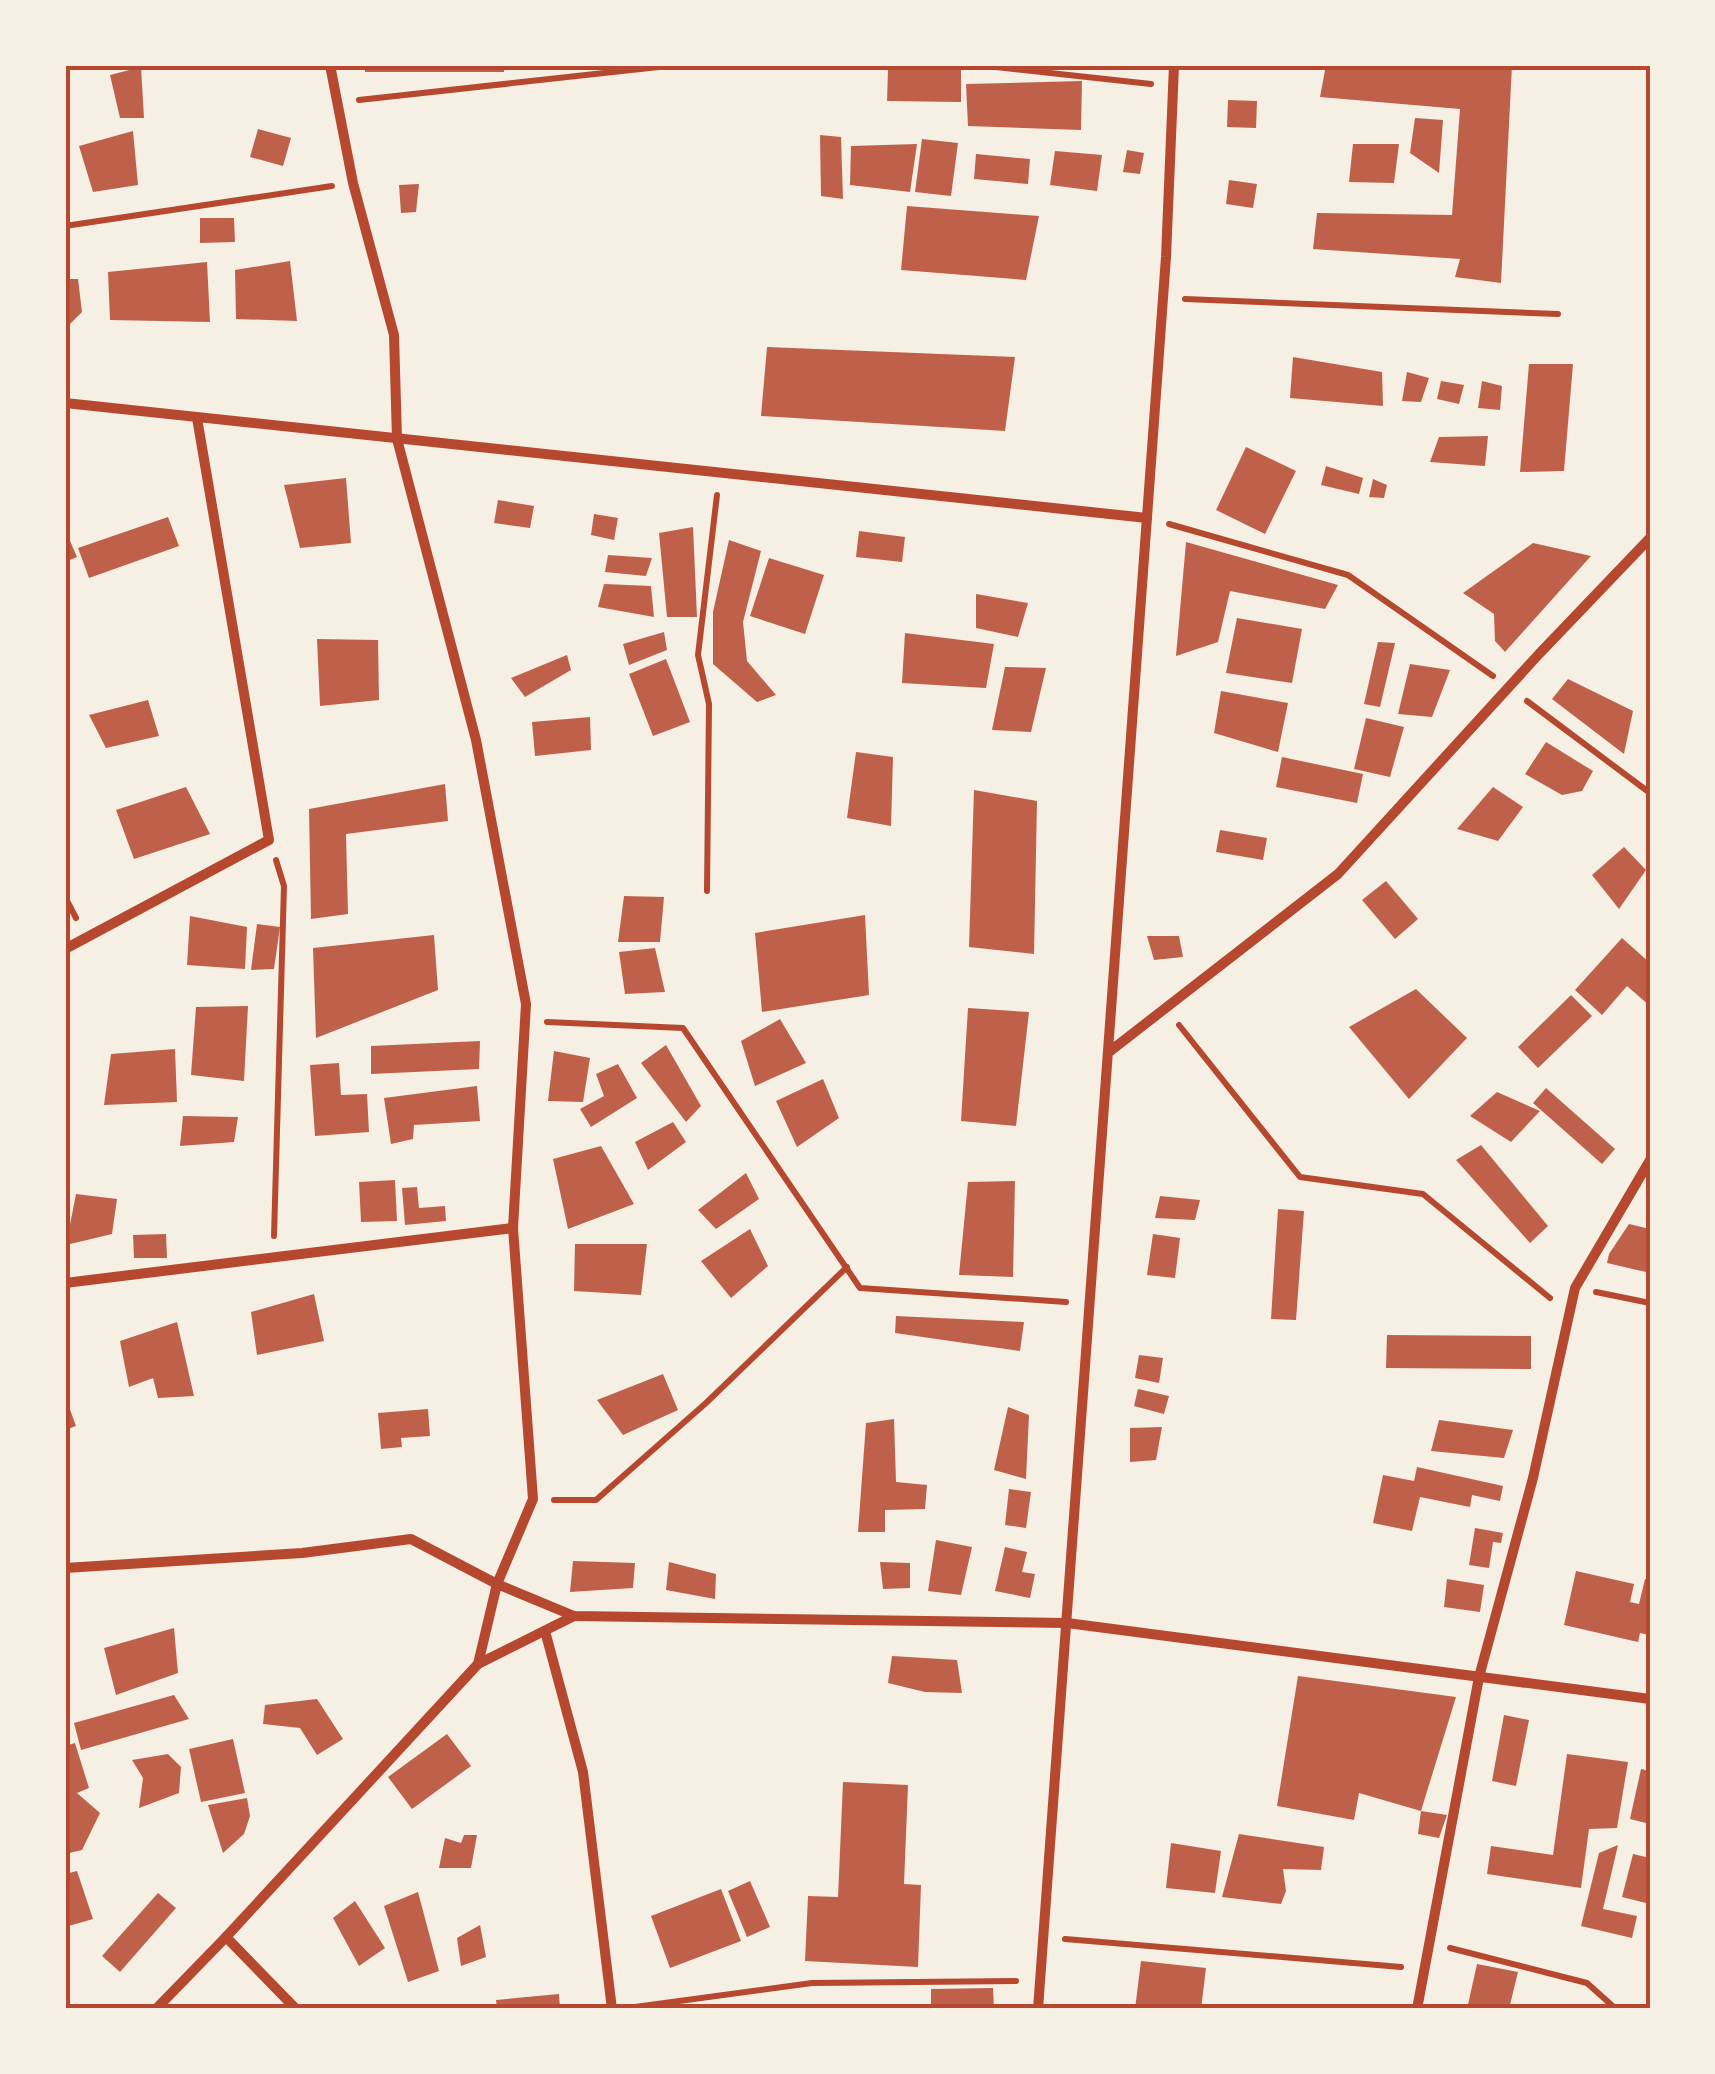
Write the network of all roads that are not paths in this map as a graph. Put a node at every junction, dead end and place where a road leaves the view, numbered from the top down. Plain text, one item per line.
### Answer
1 (330, 65) edge
2 (1174, 65) edge
3 (65, 404) edge
4 (197, 418) junction
5 (397, 440) junction
6 (1147, 518) junction
7 (1650, 538) edge
8 (65, 949) edge
9 (1108, 1052) junction
10 (1650, 1160) edge
11 (513, 1228) junction
12 (65, 1283) edge
13 (65, 1568) edge
14 (497, 1584) junction
15 (574, 1616) junction
16 (1066, 1623) junction
17 (545, 1631) junction
18 (478, 1664) junction
19 (1479, 1676) junction
20 (1650, 1698) edge
21 (226, 1937) junction
22 (156, 2009) edge
23 (296, 2009) edge
24 (616, 2009) edge
25 (1038, 2009) edge
26 (1417, 2009) edge

1 - 5 street
2 - 6 street
3 - 4 street
4 - 5 street
4 - 8 street
5 - 6 street
5 - 11 street
6 - 9 street
7 - 9 street
9 - 16 street
10 - 19 street
11 - 12 street
11 - 14 street
13 - 14 street
14 - 15 street
14 - 18 street
15 - 16 street
15 - 17 street
16 - 19 street
16 - 25 street
17 - 18 street
17 - 24 street
18 - 21 street
19 - 20 street
19 - 26 street
21 - 22 street
21 - 23 street

